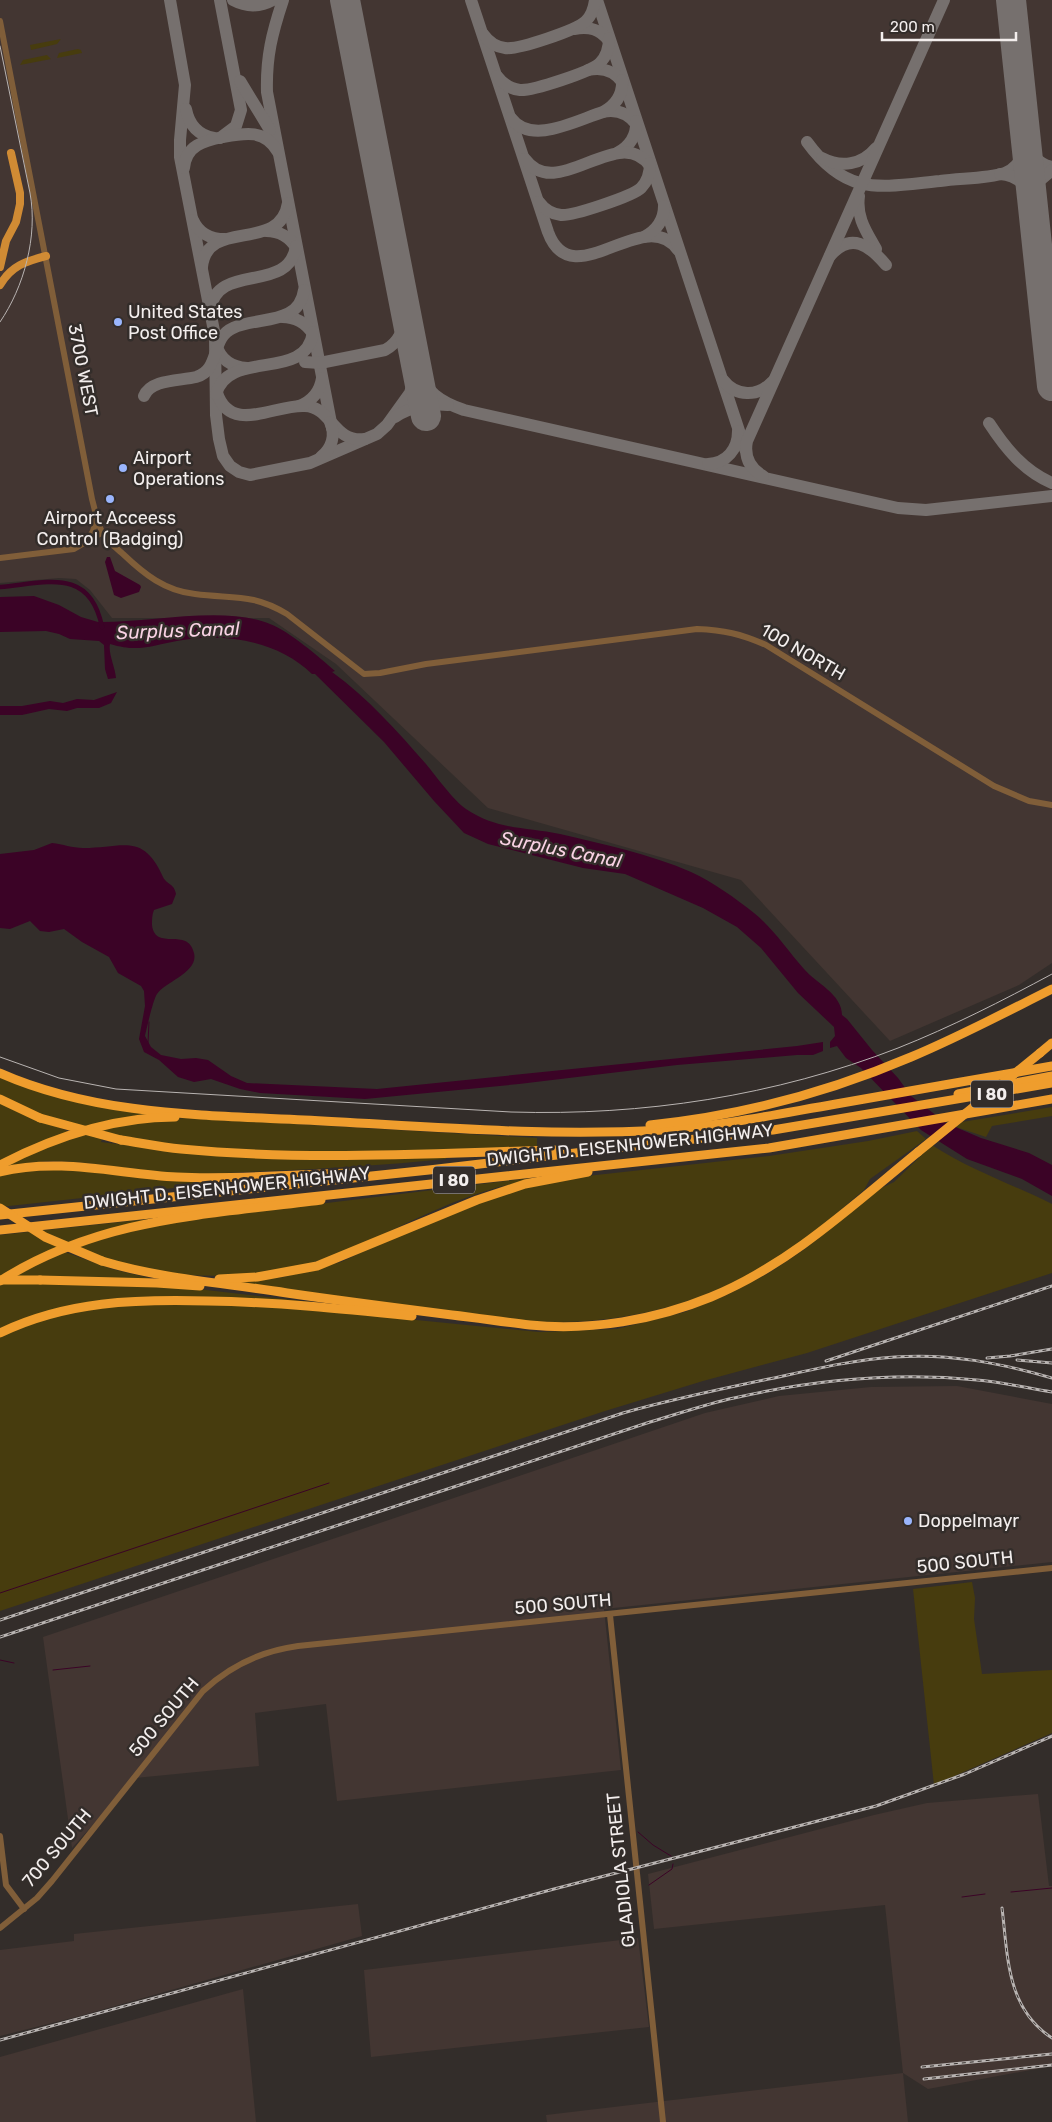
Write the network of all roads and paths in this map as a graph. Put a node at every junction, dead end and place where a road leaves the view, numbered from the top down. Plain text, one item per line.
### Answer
1 (0, 21) edge
2 (11, 153) dead end
3 (46, 256) junction
4 (0, 267) edge
5 (0, 285) edge
6 (97, 516) junction
7 (103, 532) junction
8 (85, 544) junction
9 (0, 558) edge
10 (364, 674) joint
11 (1052, 805) edge
12 (1052, 989) edge
13 (1052, 1043) edge
14 (1052, 1066) edge
15 (0, 1074) edge
16 (1052, 1076) edge
17 (1052, 1084) edge
18 (0, 1099) edge
19 (1052, 1099) edge
20 (932, 1104) junction
21 (225, 1116) junction
22 (543, 1132) junction
23 (613, 1149) junction
24 (653, 1160) junction
25 (0, 1165) edge
26 (429, 1170) junction
27 (0, 1172) edge
28 (409, 1185) junction
29 (0, 1208) edge
30 (0, 1215) edge
31 (0, 1230) edge
32 (199, 1280) junction
33 (0, 1281) edge
34 (314, 1297) junction
35 (572, 1326) junction
36 (0, 1333) edge
37 (1052, 1568) edge
38 (610, 1615) junction
39 (131, 1781) joint
40 (0, 1836) edge
41 (24, 1909) junction
42 (0, 1928) edge
43 (663, 2122) edge

1 - 3 street, 3700 WEST
2 - 4 main road
3 - 5 main road
3 - 6 street, 3700 WEST
6 - 7 street, 3700 WEST
6 - 8 street
7 - 8 street
7 - 10 street, 3700 WEST
8 - 9 street
10 - 11 street, 100 NORTH
12 - 22 highway
13 - 35 highway, bridge
14 - 22 highway
15 - 21 highway
16 - 20 highway
17 - 20 highway, DWIGHT D. EISENHOWER HIGHWAY / I 80
18 - 23 highway, bridge
19 - 24 highway, DWIGHT D. EISENHOWER HIGHWAY / I 80
20 - 23 highway, DWIGHT D. EISENHOWER HIGHWAY / I 80
21 - 22 highway
21 - 25 highway
23 - 26 highway, DWIGHT D. EISENHOWER HIGHWAY / I 80
24 - 28 highway, DWIGHT D. EISENHOWER HIGHWAY / I 80
24 - 32 highway
26 - 27 highway
26 - 30 highway, DWIGHT D. EISENHOWER HIGHWAY / I 80
28 - 31 highway, DWIGHT D. EISENHOWER HIGHWAY / I 80
28 - 33 highway
29 - 32 highway, bridge
32 - 34 highway
33 - 34 highway, bridge
34 - 35 highway
35 - 36 highway
37 - 38 street, 500 SOUTH
38 - 39 street, 500 SOUTH
38 - 43 street, GLADIOLA STREET
39 - 41 street, 700 SOUTH
40 - 41 street
41 - 42 street, 700 SOUTH

